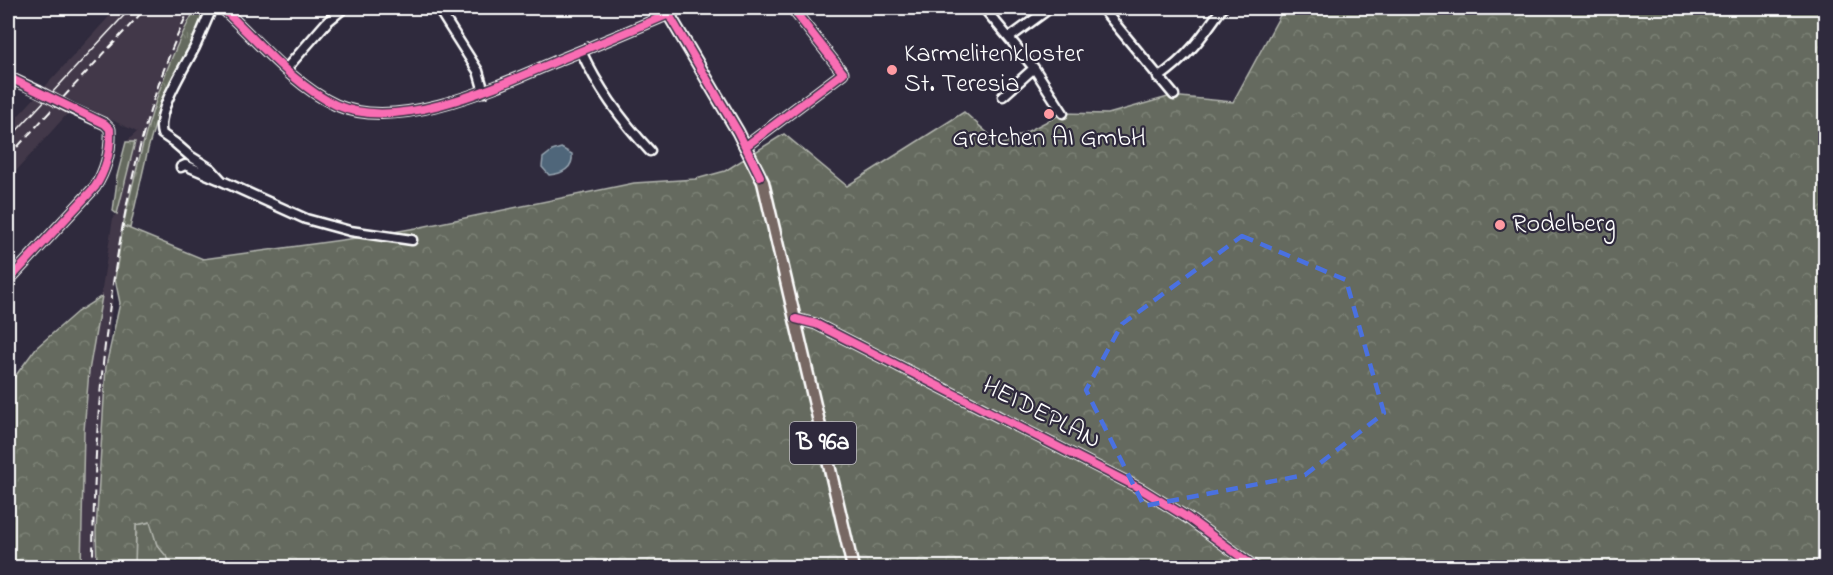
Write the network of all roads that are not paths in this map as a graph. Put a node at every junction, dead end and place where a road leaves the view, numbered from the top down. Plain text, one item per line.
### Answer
1 (212, 8) edge
2 (222, 8) edge
3 (344, 8) edge
4 (438, 8) edge
5 (680, 8) edge
6 (792, 8) edge
7 (984, 8) edge
8 (1050, 8) edge
9 (1102, 8) edge
10 (1222, 8) edge
11 (667, 11) edge
12 (1010, 38) junction
13 (580, 51) junction
14 (1034, 68) junction
15 (286, 69) junction
16 (8, 77) edge
17 (1158, 78) junction
18 (484, 92) junction
19 (1174, 95) dead end
20 (1003, 96) dead end
21 (1063, 113) dead end
22 (746, 146) junction
23 (650, 151) dead end
24 (181, 167) dead end
25 (222, 181) junction
26 (412, 240) dead end
27 (8, 281) edge
28 (796, 319) junction
29 (853, 567) edge
30 (1256, 567) edge

1 - 25 street
2 - 15 street
3 - 15 street
4 - 18 street
5 - 11 street
6 - 22 street
7 - 12 street
8 - 12 street
9 - 17 street
10 - 17 street
11 - 13 street
11 - 22 main road, B 96a
12 - 14 street
13 - 18 street
13 - 23 street
14 - 20 street
14 - 21 street
15 - 18 street
16 - 27 street, bridge
17 - 19 street
22 - 28 main road, B 96a
24 - 25 street
25 - 26 street
28 - 29 main road, B 96a
28 - 30 street, HEIDEPLAN

